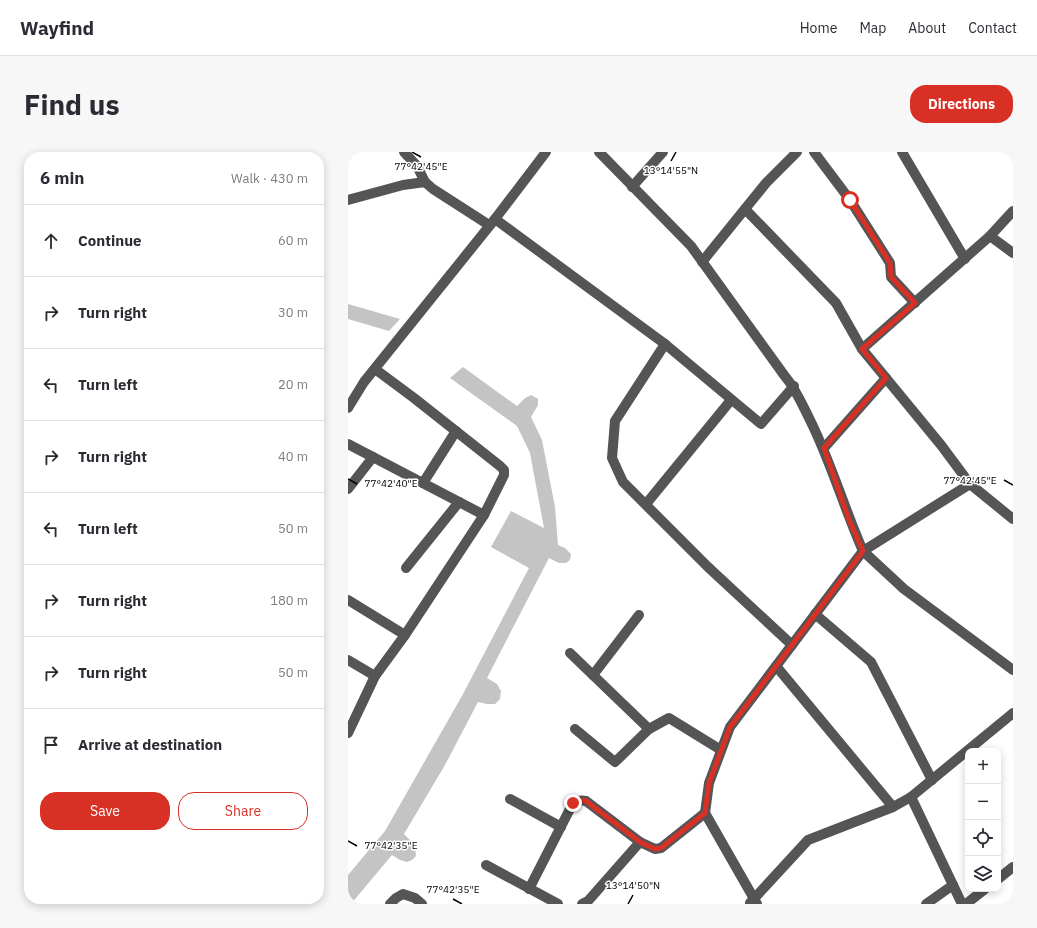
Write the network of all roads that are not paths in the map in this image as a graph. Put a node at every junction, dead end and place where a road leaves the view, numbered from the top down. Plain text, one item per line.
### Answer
1 (404, 152) edge
2 (546, 152) edge
3 (599, 152) edge
4 (663, 152) edge
5 (814, 152) edge
6 (902, 152) edge
7 (795, 153) edge
8 (425, 182) junction
9 (632, 187) junction
10 (348, 200) edge
11 (745, 209) junction
12 (1013, 211) edge
13 (492, 222) junction
14 (990, 236) junction
15 (1013, 253) edge
16 (965, 258) junction
17 (702, 262) junction
18 (915, 303) junction
19 (665, 344) junction
20 (862, 349) junction
21 (375, 369) junction
22 (886, 378) junction
23 (794, 386) junction
24 (731, 400) junction
25 (348, 408) edge
26 (456, 431) junction
27 (348, 444) edge
28 (824, 448) junction
29 (373, 457) junction
30 (423, 483) junction
31 (970, 484) junction
32 (348, 489) edge
33 (459, 502) junction
34 (646, 504) junction
35 (484, 515) junction
36 (1013, 519) edge
37 (863, 551) junction
38 (406, 568) dead end
39 (348, 600) edge
40 (815, 614) junction
41 (639, 615) dead end
42 (405, 635) junction
43 (792, 645) junction
44 (570, 653) dead end
45 (348, 660) edge
46 (776, 666) junction
47 (1013, 670) edge
48 (593, 675) junction
49 (375, 676) junction
50 (1013, 713) edge
51 (351, 719) edge
52 (575, 729) dead end
53 (650, 729) junction
54 (348, 733) edge
55 (721, 750) junction
56 (932, 780) junction
57 (911, 797) junction
58 (510, 799) dead end
59 (893, 806) junction
60 (705, 813) junction
61 (561, 827) junction
62 (640, 842) junction
63 (486, 866) dead end
64 (1013, 867) edge
65 (1001, 877) edge
66 (953, 885) junction
67 (529, 889) junction
68 (981, 892) edge
69 (753, 902) edge
70 (390, 904) edge
71 (422, 904) edge
72 (558, 904) edge
73 (582, 904) edge
74 (926, 904) edge
75 (962, 904) edge
76 (966, 904) edge

1 - 8 street
2 - 13 street
3 - 9 street
4 - 9 street
5 - 18 street
6 - 16 street
7 - 11 street
8 - 10 street
8 - 13 street
9 - 17 street
11 - 17 street
11 - 20 street
12 - 14 street
13 - 19 street
13 - 21 street
14 - 15 street
14 - 16 street
16 - 18 street
17 - 23 street
18 - 20 street
19 - 24 street
19 - 34 street
20 - 22 street
21 - 25 street
21 - 26 street
22 - 28 street
22 - 31 street
23 - 24 street
23 - 28 street
24 - 34 street
26 - 30 street
26 - 35 street
27 - 29 street
28 - 37 street
29 - 30 street
29 - 32 street
30 - 33 street
31 - 36 street
31 - 37 street
33 - 35 street
33 - 38 street
34 - 43 street
35 - 42 street
37 - 40 street
37 - 47 street
39 - 42 street
40 - 43 street
40 - 56 street
41 - 48 street
42 - 49 street
43 - 46 street
44 - 48 street
45 - 49 street
46 - 55 street
46 - 59 street
48 - 53 street
49 - 51 street
50 - 56 street
51 - 54 street
52 - 53 street
53 - 55 street
55 - 60 street
56 - 57 street
57 - 59 street
57 - 66 street
58 - 61 street
59 - 69 street
60 - 62 street
60 - 69 street
61 - 62 street
61 - 67 street
62 - 73 street
63 - 67 street
64 - 65 street
66 - 74 street
66 - 75 street
67 - 72 street
68 - 76 street
70 - 71 street

